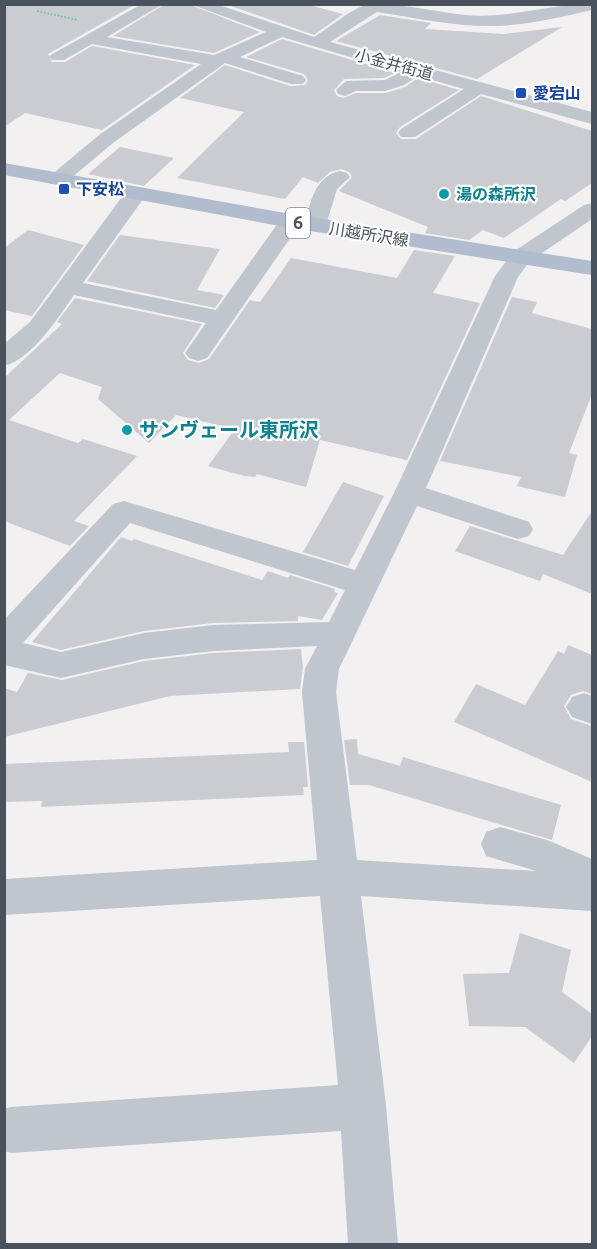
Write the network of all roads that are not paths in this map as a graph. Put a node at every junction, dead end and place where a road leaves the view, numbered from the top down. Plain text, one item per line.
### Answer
1 (155, 4) edge
2 (200, 5) edge
3 (377, 5) edge
4 (592, 5) edge
5 (180, 7) dead end
6 (280, 32) junction
7 (91, 39) junction
8 (316, 43) junction
9 (58, 56) dead end
10 (220, 59) junction
11 (415, 70) junction
12 (297, 80) dead end
13 (478, 87) junction
14 (345, 90) dead end
15 (405, 113) dead end
16 (592, 118) edge
17 (428, 120) junction
18 (408, 133) dead end
19 (4, 169) edge
20 (340, 177) dead end
21 (57, 180) junction
22 (579, 191) dead end
23 (135, 195) junction
24 (592, 210) edge
25 (303, 223) junction
26 (512, 256) junction
27 (592, 268) edge
28 (68, 287) junction
29 (222, 319) junction
30 (198, 353) dead end
31 (4, 358) edge
32 (409, 493) junction
33 (518, 529) dead end
34 (365, 585) junction
35 (337, 636) junction
36 (4, 642) edge
37 (4, 652) edge
38 (500, 844) dead end
39 (337, 877) junction
40 (592, 892) edge
41 (4, 897) edge
42 (363, 1106) junction
43 (11, 1130) dead end
44 (374, 1245) edge

1 - 7 street
2 - 6 street, 小金井街道
3 - 4 street
3 - 8 street
5 - 6 street
6 - 8 street, 小金井街道
6 - 10 street
7 - 9 street
7 - 10 street
8 - 11 street, 小金井街道
10 - 12 street
10 - 21 street
11 - 13 street, 小金井街道
11 - 14 street
13 - 16 street, 小金井街道
13 - 17 street
15 - 17 street
17 - 18 street
19 - 21 main road, 川越所沢線 / 6
20 - 25 street
21 - 23 main road, 川越所沢線 / 6
22 - 26 street
23 - 25 main road, 川越所沢線 / 6
23 - 28 street
24 - 26 street
25 - 26 main road, 川越所沢線 / 6
25 - 29 street
26 - 27 main road, 川越所沢線 / 6
26 - 32 street
28 - 29 street
28 - 31 street
29 - 30 street
32 - 33 street
32 - 34 street
34 - 35 street
34 - 36 street
35 - 37 street
35 - 39 street
38 - 40 street
39 - 40 street
39 - 41 street
39 - 42 street
42 - 43 street
42 - 44 street

